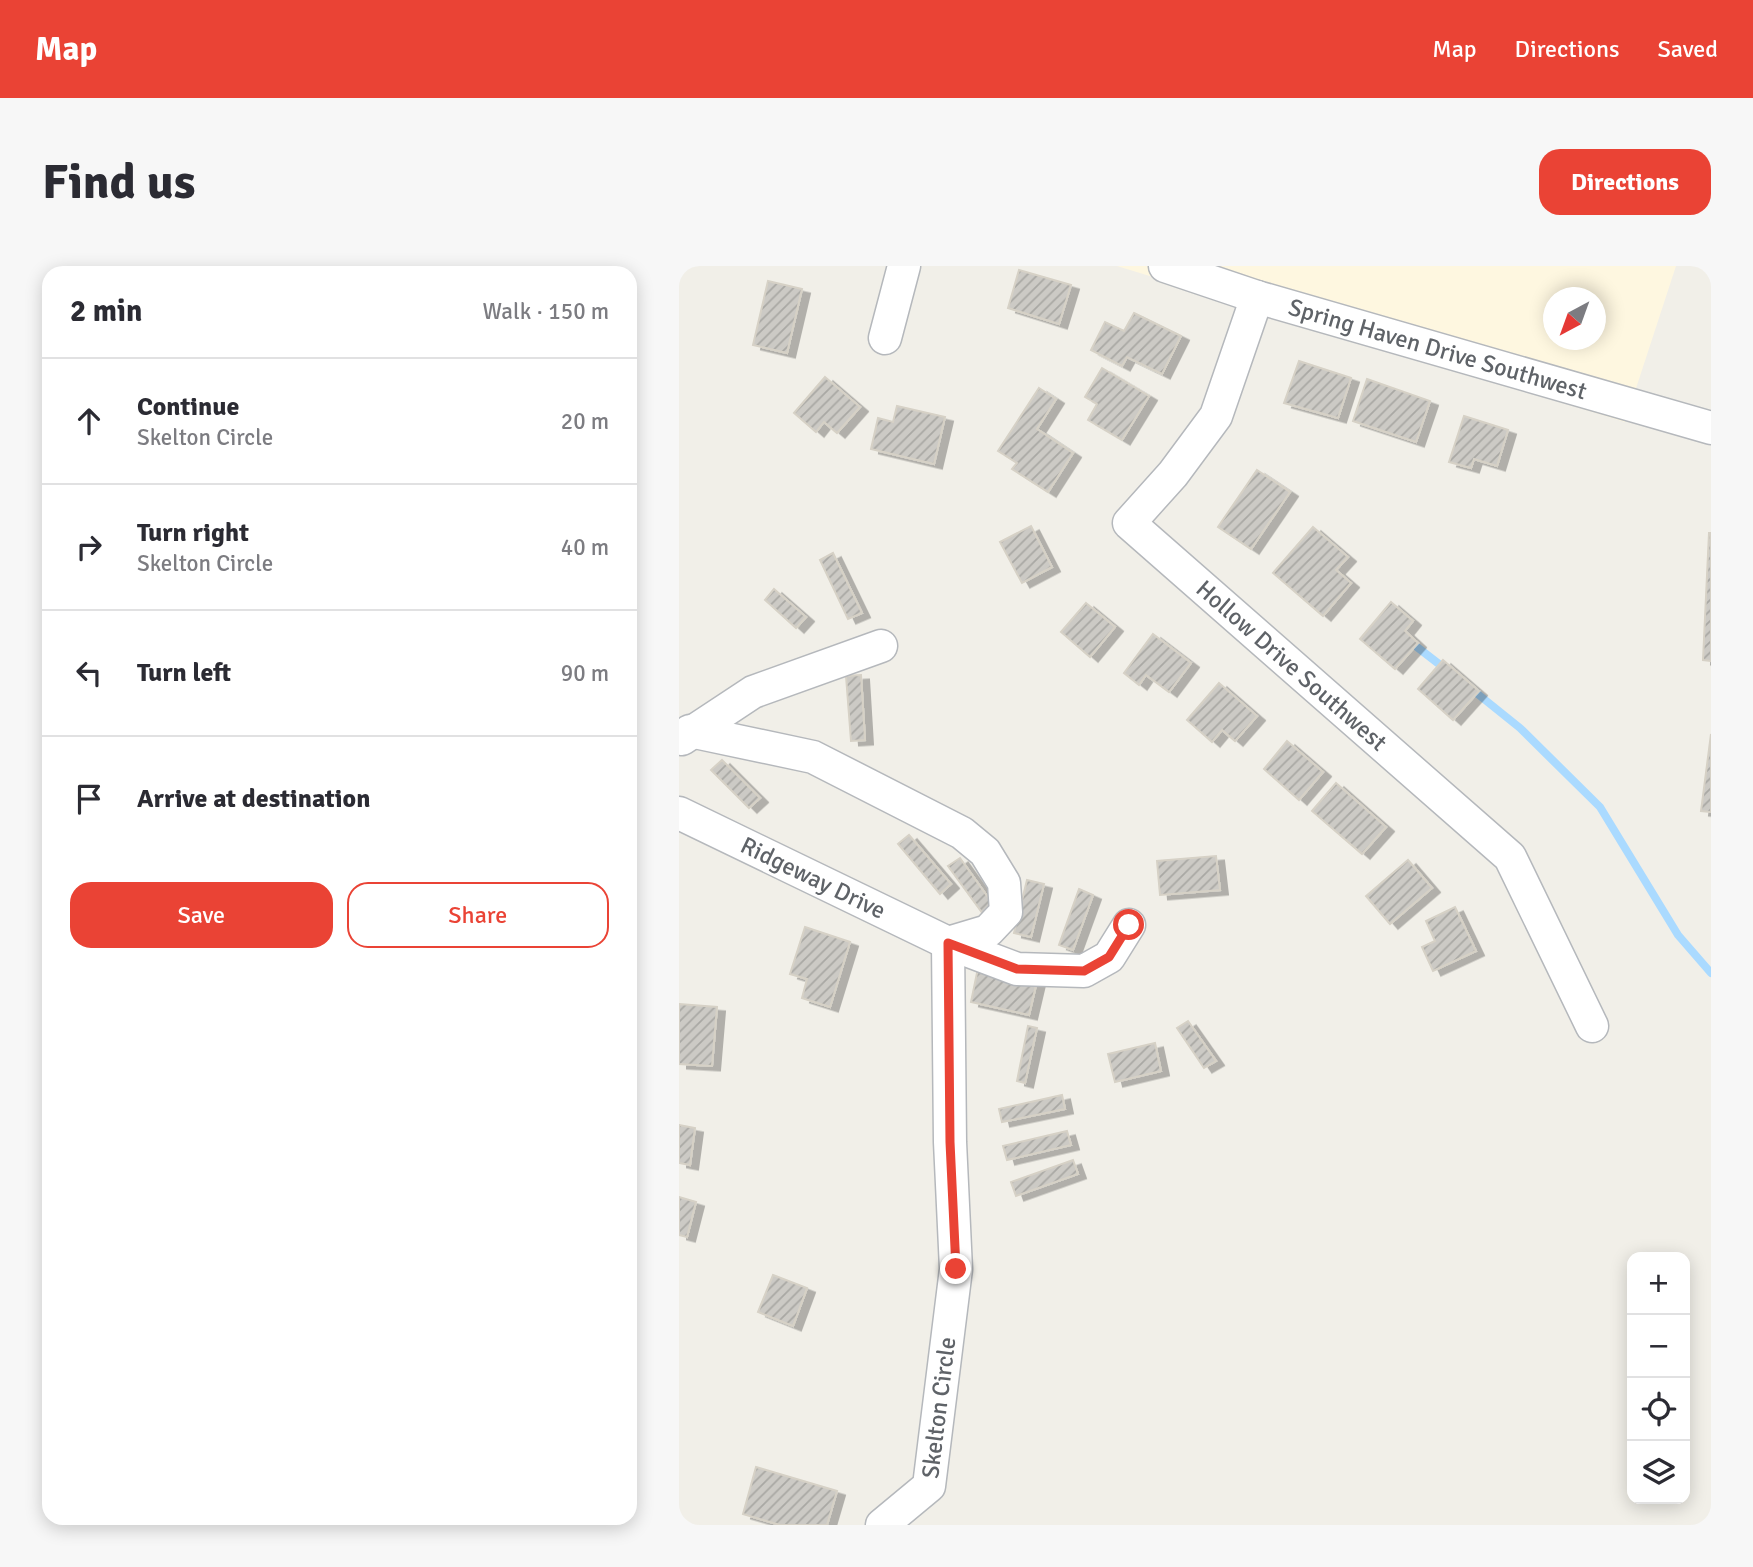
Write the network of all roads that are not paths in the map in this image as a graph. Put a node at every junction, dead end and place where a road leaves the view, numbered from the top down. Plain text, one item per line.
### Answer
1 (904, 266) edge
2 (1165, 266) edge
3 (1257, 297) junction
4 (885, 338) dead end
5 (1711, 428) edge
6 (881, 646) dead end
7 (684, 737) edge
8 (679, 813) edge
9 (1129, 925) dead end
10 (948, 943) junction
11 (1592, 1026) dead end
12 (882, 1525) edge

1 - 4 street
2 - 3 street, Spring Haven Drive Southwest
3 - 5 street, Spring Haven Drive Southwest
3 - 11 street, Hollow Drive Southwest
6 - 7 street
7 - 10 street
8 - 10 street, Ridgeway Drive
9 - 10 street
10 - 12 street, Skelton Circle

